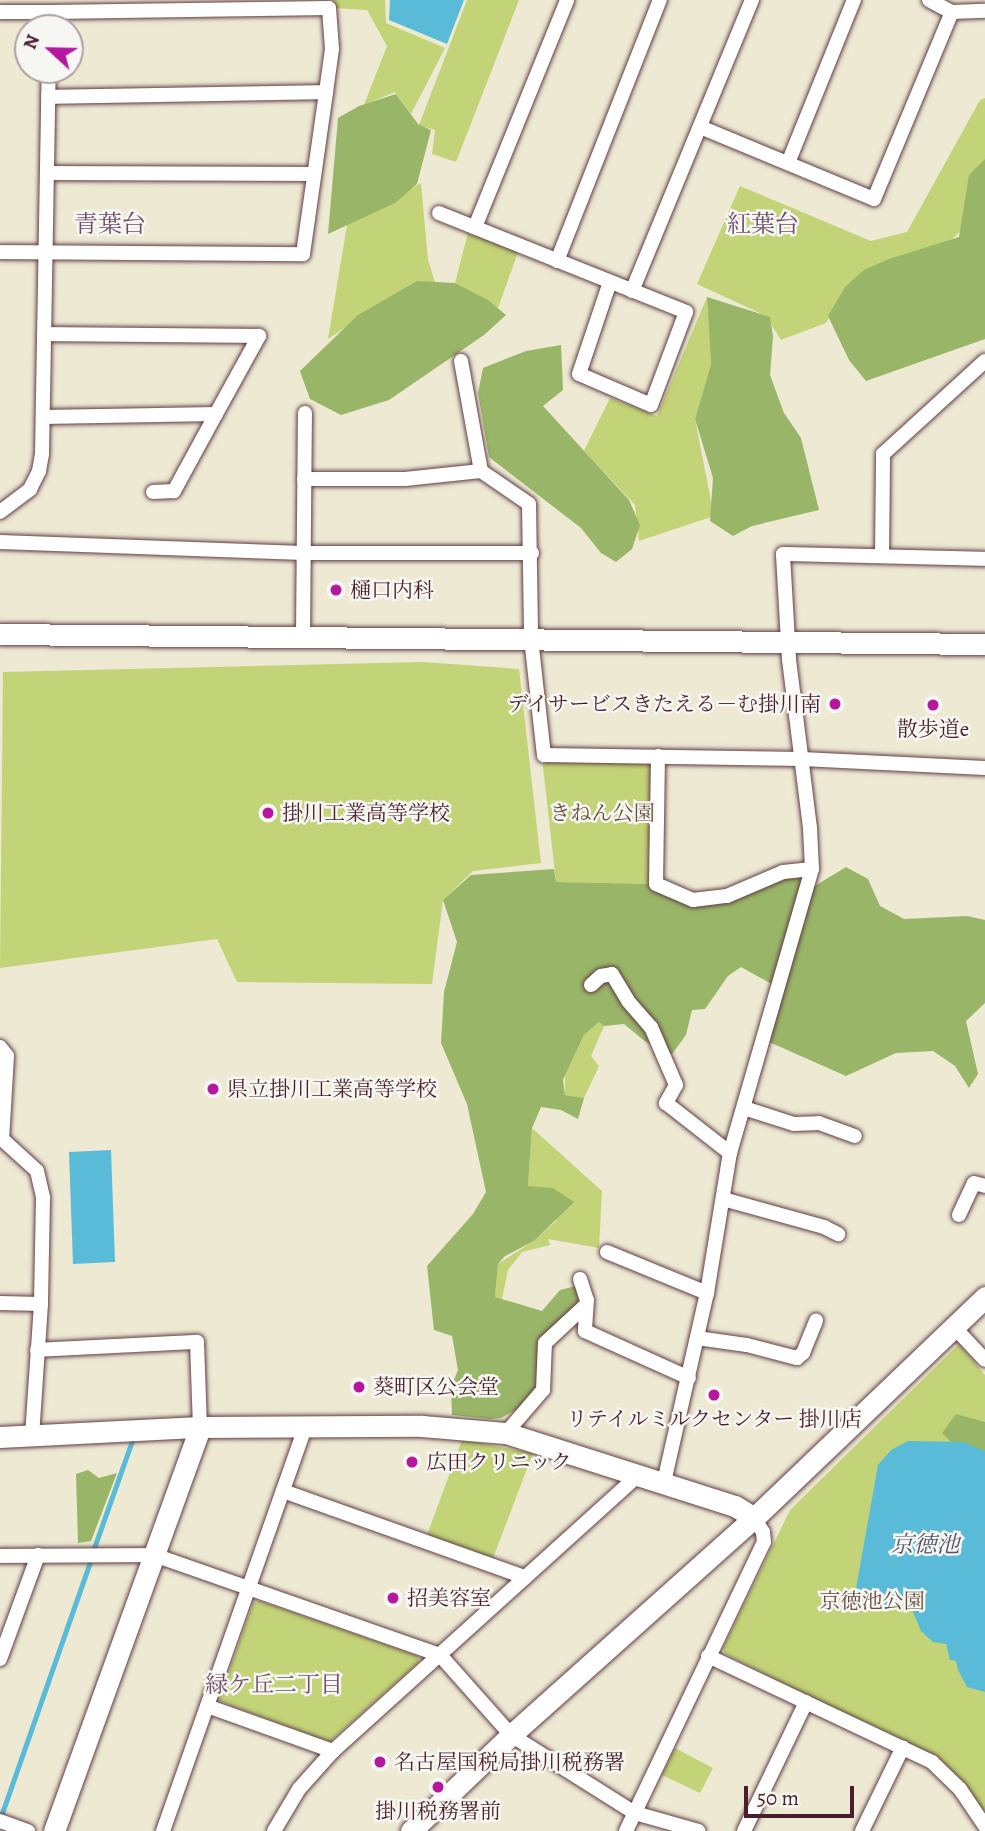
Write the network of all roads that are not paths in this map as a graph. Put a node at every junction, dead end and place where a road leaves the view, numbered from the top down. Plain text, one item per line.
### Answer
1 (567, 0) edge
2 (660, 0) edge
3 (752, 0) edge
4 (855, 0) edge
5 (929, 0) edge
6 (321, 4) edge
7 (136, 5) edge
8 (985, 11) edge
9 (0, 12) edge
10 (50, 12) joint
11 (952, 12) junction
12 (48, 84) edge
13 (326, 92) junction
14 (48, 97) junction
15 (700, 127) junction
16 (788, 163) junction
17 (47, 173) junction
18 (313, 174) junction
19 (439, 213) dead end
20 (475, 227) junction
21 (0, 252) edge
22 (43, 252) junction
23 (557, 261) junction
24 (610, 282) junction
25 (632, 291) junction
26 (44, 334) junction
27 (461, 361) dead end
28 (985, 361) edge
29 (305, 413) dead end
30 (216, 414) junction
31 (43, 417) junction
32 (481, 471) junction
33 (304, 480) junction
34 (153, 492) dead end
35 (0, 512) edge
36 (0, 542) edge
37 (303, 553) junction
38 (532, 553) junction
39 (882, 556) junction
40 (985, 559) edge
41 (10, 634) edge
42 (303, 636) junction
43 (531, 638) junction
44 (789, 642) junction
45 (985, 644) edge
46 (658, 756) junction
47 (802, 759) junction
48 (985, 768) edge
49 (811, 869) junction
50 (591, 985) dead end
51 (0, 1047) edge
52 (744, 1108) junction
53 (855, 1136) dead end
54 (730, 1153) junction
55 (985, 1186) edge
56 (723, 1199) junction
57 (959, 1215) dead end
58 (838, 1234) dead end
59 (607, 1252) dead end
60 (580, 1279) dead end
61 (707, 1293) junction
62 (985, 1297) edge
63 (0, 1303) edge
64 (41, 1304) junction
65 (586, 1305) junction
66 (816, 1321) dead end
67 (954, 1327) junction
68 (697, 1338) junction
69 (37, 1350) junction
70 (985, 1360) edge
71 (689, 1378) junction
72 (306, 1426) junction
73 (200, 1427) junction
74 (506, 1433) junction
75 (32, 1435) junction
76 (0, 1437) edge
77 (638, 1475) junction
78 (664, 1482) junction
79 (283, 1491) junction
80 (754, 1518) junction
81 (38, 1555) junction
82 (154, 1555) junction
83 (0, 1556) edge
84 (525, 1577) junction
85 (249, 1586) junction
86 (440, 1655) junction
87 (708, 1656) junction
88 (0, 1659) edge
89 (806, 1702) junction
90 (207, 1706) junction
91 (511, 1735) junction
92 (903, 1747) junction
93 (333, 1751) junction
94 (635, 1813) junction
95 (981, 1821) edge
96 (2, 1822) edge
97 (27, 1831) edge
98 (54, 1831) edge
99 (163, 1831) edge
100 (274, 1831) edge
101 (411, 1831) edge
102 (626, 1831) edge
103 (698, 1831) edge
104 (744, 1831) edge
105 (862, 1831) edge
106 (971, 1831) edge

1 - 20 street
2 - 23 street
3 - 15 street
4 - 16 street
5 - 11 street
6 - 7 street
6 - 13 street
7 - 10 street
8 - 11 street
9 - 10 street
11 - 16 street
12 - 14 street
13 - 14 street
13 - 18 street
14 - 17 street
15 - 16 street
15 - 25 street
17 - 18 street
17 - 22 street
18 - 22 street
19 - 20 street
20 - 23 street
21 - 22 street
22 - 26 street
23 - 24 street
24 - 25 street
24 - 25 street
26 - 30 street
26 - 31 street
27 - 32 street
28 - 39 street
29 - 33 street
30 - 31 street
30 - 34 street
31 - 35 street
32 - 33 street
32 - 38 street
33 - 37 street
36 - 37 street
37 - 38 street
37 - 42 street
38 - 43 street
39 - 40 street
39 - 44 street
41 - 42 street
42 - 43 street
43 - 44 street
43 - 46 street
44 - 45 street
44 - 47 street
46 - 47 street
46 - 49 street
47 - 48 street
47 - 49 street
49 - 52 street
50 - 54 street
51 - 64 street
52 - 53 street
52 - 54 street
54 - 56 street
55 - 57 street
56 - 58 street
56 - 61 street
59 - 61 street
60 - 65 street
61 - 68 street
62 - 67 street
63 - 64 street
64 - 69 street
65 - 71 street
65 - 74 street
66 - 68 street
67 - 70 street
67 - 80 street
68 - 71 street
69 - 73 street
69 - 75 street
71 - 78 street
72 - 73 street
72 - 74 street
72 - 79 street
73 - 75 street
73 - 82 street
74 - 77 street
75 - 76 street
77 - 78 street
77 - 84 street
78 - 80 street
79 - 84 street
79 - 85 street
80 - 87 street
80 - 91 street
81 - 82 street
81 - 83 street
81 - 88 street
82 - 85 street
82 - 98 street
84 - 86 street
85 - 86 street
85 - 90 street
86 - 91 street
86 - 93 street
87 - 89 street
87 - 94 street
89 - 92 street
89 - 104 street
90 - 93 street
90 - 99 street
91 - 94 street
91 - 101 street
92 - 95 street
92 - 105 street
93 - 100 street
94 - 102 street
94 - 103 street
95 - 106 street
96 - 97 street

